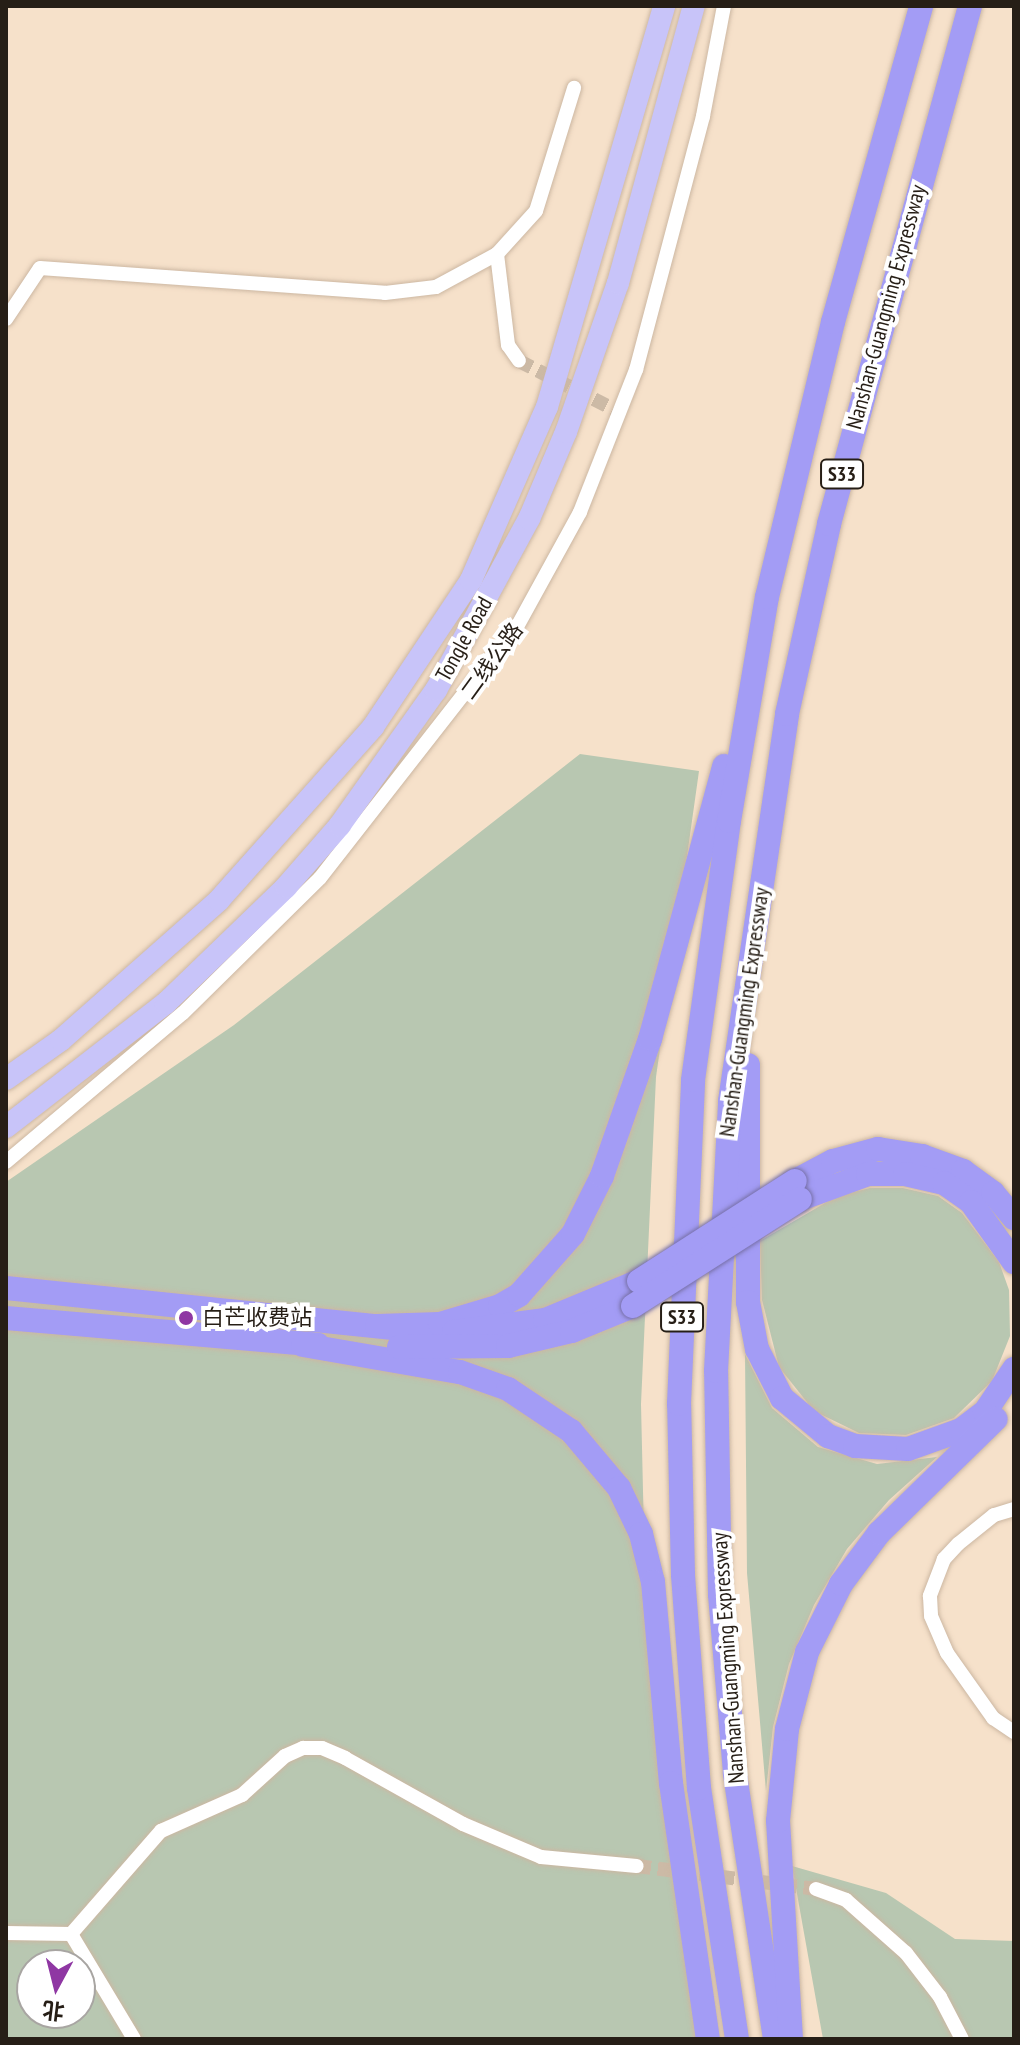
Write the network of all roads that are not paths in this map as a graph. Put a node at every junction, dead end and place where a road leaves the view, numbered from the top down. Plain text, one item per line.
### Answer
1 (664, 6) edge
2 (694, 6) edge
3 (724, 6) edge
4 (921, 6) edge
5 (970, 6) edge
6 (574, 88) dead end
7 (497, 254) junction
8 (6, 319) edge
9 (519, 361) tunnel mouth
10 (767, 597) junction
11 (750, 951) junction
12 (6, 1079) edge
13 (6, 1127) edge
14 (6, 1162) edge
15 (797, 1190) junction
16 (1014, 1218) edge
17 (1014, 1262) edge
18 (6, 1288) edge
19 (6, 1312) edge
20 (6, 1318) edge
21 (66, 1323) junction
22 (377, 1326) junction
23 (303, 1345) junction
24 (1014, 1369) edge
25 (1014, 1399) edge
26 (1014, 1509) edge
27 (1014, 1732) edge
28 (637, 1866) tunnel mouth
29 (816, 1889) tunnel mouth
30 (6, 1933) edge
31 (71, 1934) junction
32 (134, 2039) edge
33 (708, 2039) edge
34 (737, 2039) edge
35 (775, 2039) edge
36 (791, 2039) edge
37 (962, 2039) edge

1 - 12 main road, Tongle Road
2 - 13 main road, Tongle Road
3 - 14 street, 二线公路
4 - 10 highway, Nanshan-Guangming Expressway / S33
5 - 11 highway, Nanshan-Guangming Expressway / S33
6 - 7 street
7 - 8 street
7 - 9 street
10 - 22 highway
10 - 34 highway, Nanshan-Guangming Expressway / S33
11 - 24 highway
11 - 35 highway, Nanshan-Guangming Expressway / S33
15 - 16 highway
15 - 17 highway
15 - 22 highway, bridge
15 - 23 highway, bridge
18 - 22 highway
19 - 21 highway
20 - 21 highway
21 - 23 highway
23 - 33 highway
25 - 36 highway
26 - 27 street
28 - 31 street
29 - 37 street
30 - 31 street
31 - 32 street

